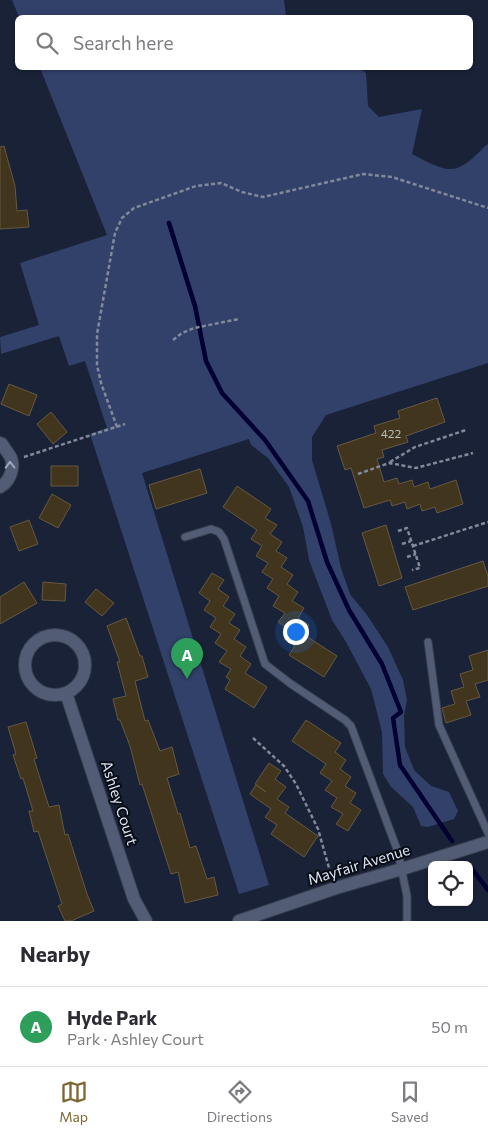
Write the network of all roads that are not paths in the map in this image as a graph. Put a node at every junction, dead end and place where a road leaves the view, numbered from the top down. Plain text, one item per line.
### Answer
1 (0, 443) edge
2 (0, 487) edge
3 (185, 537) dead end
4 (428, 642) dead end
5 (66, 693) junction
6 (488, 833) edge
7 (488, 842) edge
8 (402, 869) junction
9 (146, 921) edge
10 (239, 921) edge
11 (407, 921) edge

2 -> 1 street
3 - 8 lane
4 - 6 lane
5 - 5 street
5 - 9 street, Ashley Court
7 - 8 street, Mayfair Avenue
8 - 10 street, Mayfair Avenue
8 - 11 lane

